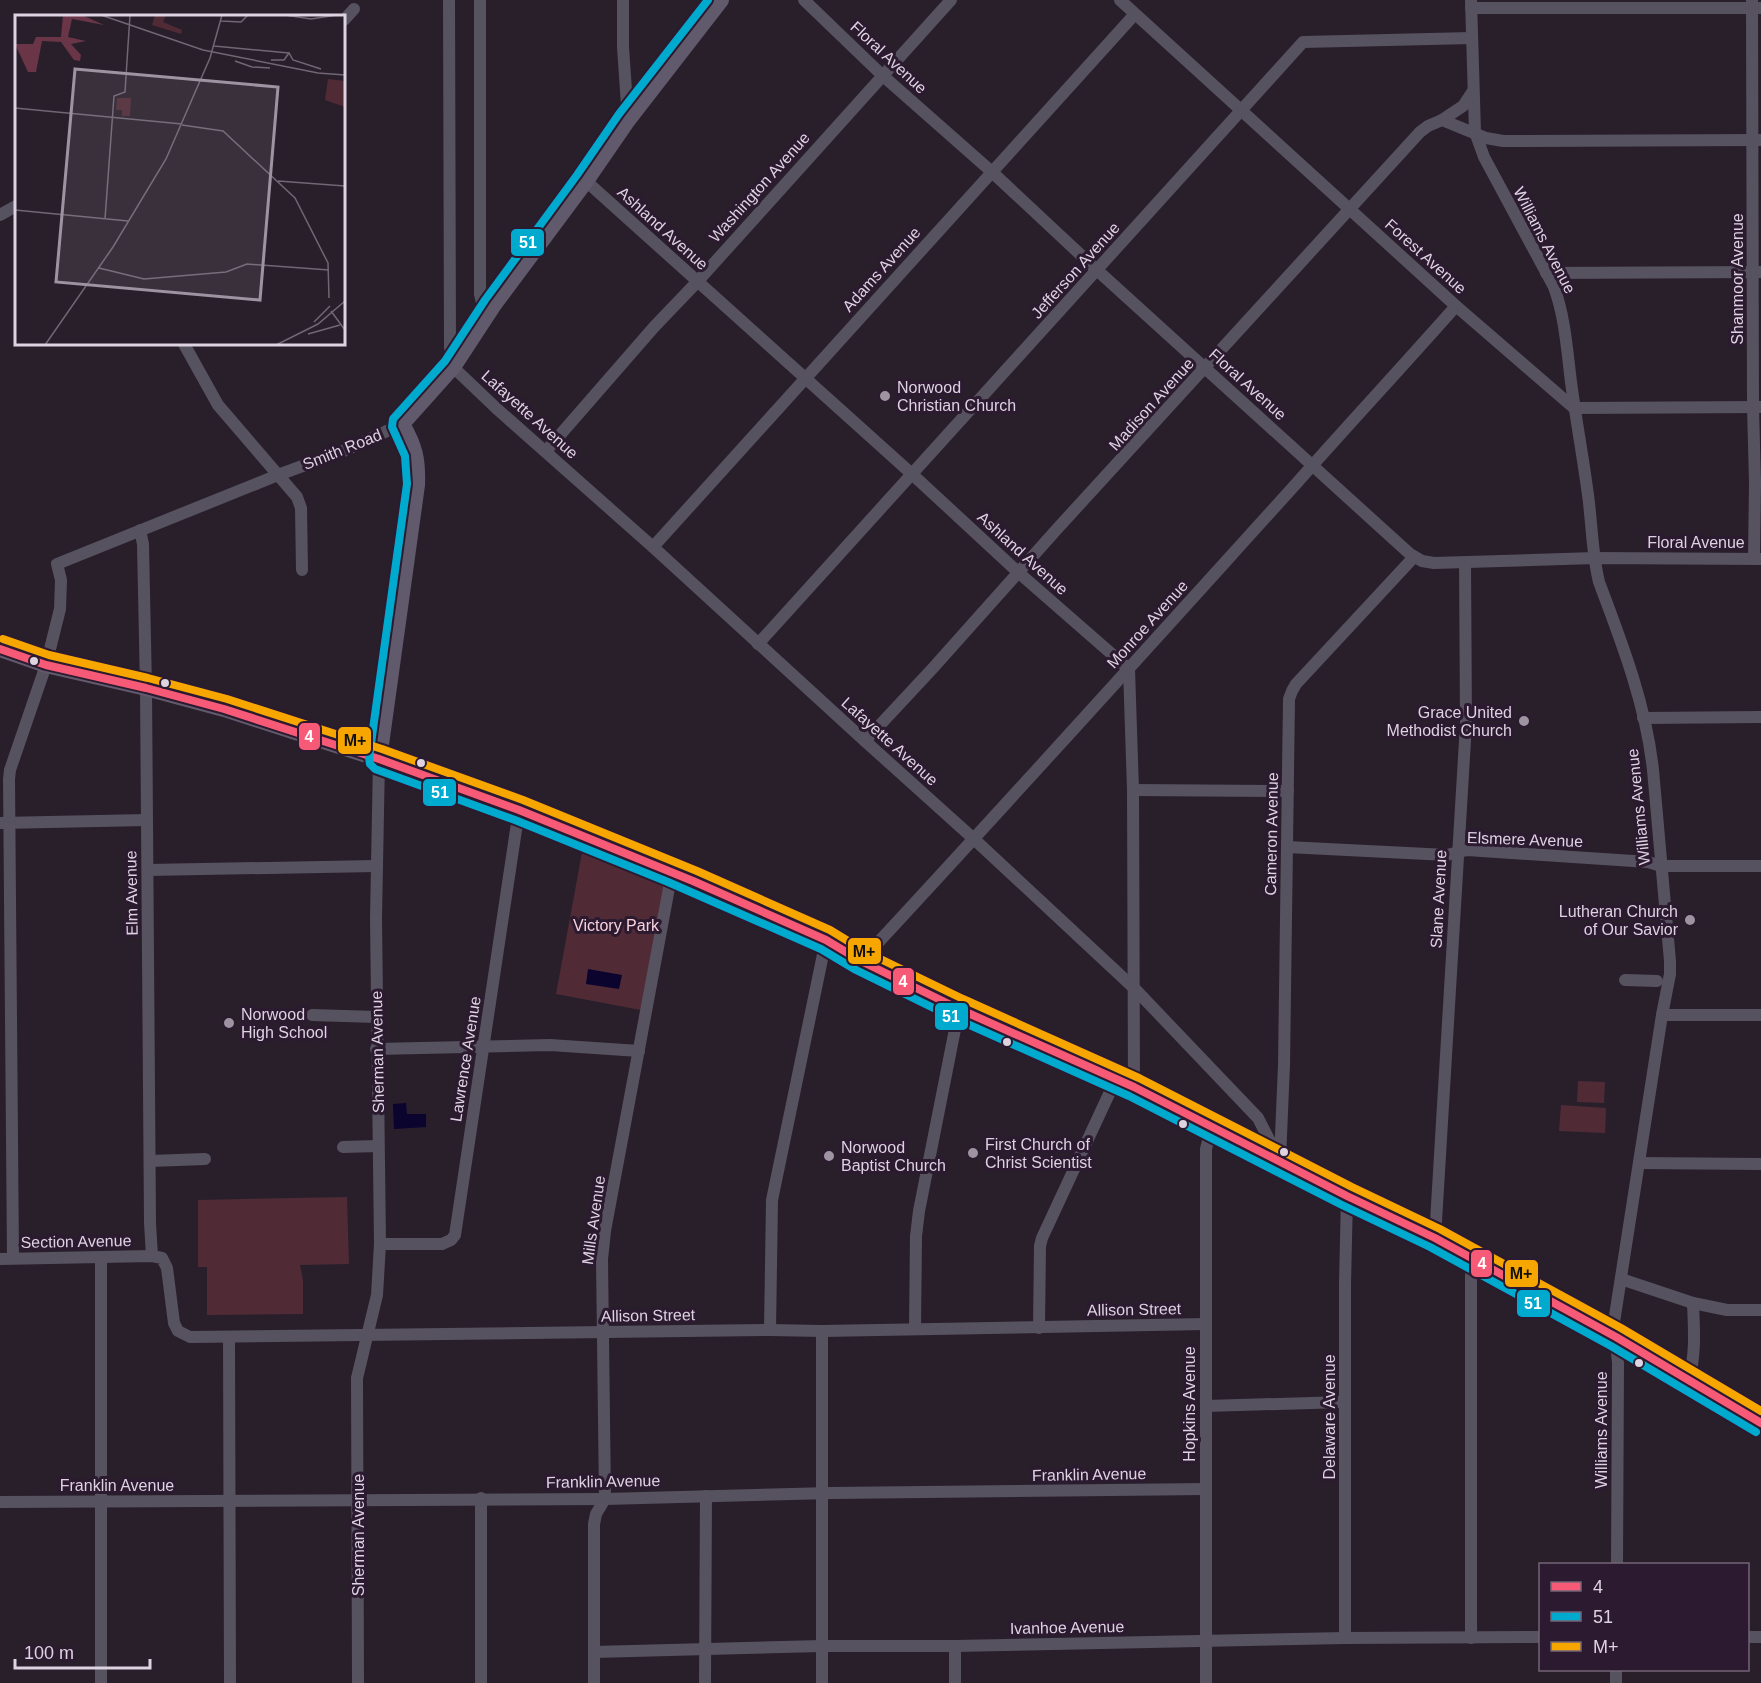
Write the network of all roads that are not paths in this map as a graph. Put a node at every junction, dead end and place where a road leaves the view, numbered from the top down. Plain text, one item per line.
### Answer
1 (449, 0) edge
2 (480, 0) edge
3 (623, 0) edge
4 (720, 0) edge
5 (804, 0) edge
6 (951, 0) edge
7 (1120, 0) edge
8 (1471, 4) edge
9 (1755, 5) edge
10 (354, 9) dead end
11 (1135, 14) junction
12 (345, 19) edge
13 (1472, 38) junction
14 (882, 75) junction
15 (1473, 91) junction
16 (1242, 111) junction
17 (628, 120) junction
18 (1442, 120) junction
19 (1475, 132) junction
20 (1757, 140) edge
21 (992, 172) junction
22 (586, 181) junction
23 (15, 207) edge
24 (1350, 209) junction
25 (0, 215) edge
26 (1098, 271) junction
27 (1757, 272) edge
28 (1546, 273) junction
29 (698, 281) junction
30 (1456, 306) junction
31 (488, 313) junction
32 (185, 345) edge
33 (453, 367) junction
34 (1205, 368) junction
35 (806, 379) junction
36 (1757, 407) edge
37 (1574, 408) junction
38 (402, 424) junction
39 (546, 451) junction
40 (1312, 465) junction
41 (278, 475) junction
42 (913, 475) junction
43 (140, 530) junction
44 (653, 547) junction
45 (1414, 557) junction
46 (1595, 558) junction
47 (1757, 559) edge
48 (1465, 562) junction
49 (302, 570) dead end
50 (1019, 573) junction
51 (758, 644) junction
52 (0, 649) edge
53 (46, 665) junction
54 (1129, 669) junction
55 (146, 688) junction
56 (1761, 717) edge
57 (1643, 718) junction
58 (865, 741) junction
59 (379, 759) junction
60 (1133, 790) junction
61 (1288, 791) junction
62 (519, 810) junction
63 (147, 820) junction
64 (5, 823) edge
65 (975, 840) junction
66 (1287, 847) junction
67 (1457, 854) junction
68 (376, 866) junction
69 (1661, 866) junction
70 (1761, 866) edge
71 (148, 870) junction
72 (672, 872) junction
73 (826, 940) junction
74 (861, 961) junction
75 (1625, 980) dead end
76 (1657, 981) dead end
77 (1134, 988) junction
78 (960, 1009) junction
79 (312, 1015) dead end
80 (1662, 1015) junction
81 (1761, 1015) edge
82 (376, 1017) junction
83 (483, 1047) junction
84 (376, 1049) junction
85 (639, 1052) junction
86 (1116, 1079) junction
87 (1134, 1087) junction
88 (1214, 1128) junction
89 (378, 1146) junction
90 (342, 1147) dead end
91 (205, 1160) dead end
92 (150, 1161) junction
93 (1280, 1161) junction
94 (1639, 1163) junction
95 (1761, 1164) edge
96 (1347, 1196) junction
97 (1435, 1238) junction
98 (380, 1244) junction
99 (152, 1256) junction
100 (101, 1258) junction
101 (6, 1259) edge
102 (1473, 1260) junction
103 (1621, 1279) junction
104 (1693, 1303) junction
105 (1761, 1310) edge
106 (1206, 1324) junction
107 (915, 1328) junction
108 (1039, 1328) junction
109 (770, 1330) junction
110 (822, 1331) junction
111 (603, 1332) junction
112 (366, 1336) junction
113 (1616, 1336) junction
114 (229, 1338) junction
115 (1689, 1379) junction
116 (1345, 1402) junction
117 (1206, 1406) junction
118 (1761, 1423) edge
119 (1206, 1489) junction
120 (822, 1493) junction
121 (706, 1496) junction
122 (481, 1498) junction
123 (358, 1499) junction
124 (605, 1499) junction
125 (230, 1501) junction
126 (0, 1502) edge
127 (102, 1502) junction
128 (1617, 1563) edge
129 (1539, 1637) edge
130 (1345, 1638) junction
131 (1471, 1638) junction
132 (1207, 1641) junction
133 (822, 1646) junction
134 (955, 1646) junction
135 (705, 1648) junction
136 (594, 1652) junction
137 (101, 1683) edge
138 (230, 1683) edge
139 (357, 1683) edge
140 (481, 1683) edge
141 (594, 1683) edge
142 (705, 1683) edge
143 (822, 1683) edge
144 (955, 1683) edge
145 (1206, 1683) edge

1 - 33 street
2 - 31 street
3 - 17 street
4 - 17 main road, Smith Road
5 - 14 street, Floral Avenue
6 - 14 street, Washington Avenue
7 - 11 street, Forest Avenue
8 - 9 street
8 - 13 street, Williams Avenue
9 - 20 street, Shanmoor Avenue
10 - 12 street
11 - 16 street, Forest Avenue
11 - 21 street, Adams Avenue
13 - 15 street, Williams Avenue
13 - 16 street, Jefferson Avenue
14 - 21 street, Floral Avenue
14 - 29 street, Washington Avenue
15 - 18 street, Madison Avenue
15 - 19 street, Williams Avenue
16 - 24 street, Forest Avenue
16 - 26 street, Jefferson Avenue
17 - 22 main road, Smith Road
18 - 19 street
18 - 24 street, Madison Avenue
19 - 20 street
19 - 28 street, Williams Avenue
20 - 27 street, Shanmoor Avenue
21 - 26 street, Floral Avenue
21 - 35 street, Adams Avenue
22 - 29 street, Ashland Avenue
22 - 31 main road, Smith Road
23 - 25 street
24 - 30 street, Forest Avenue
24 - 34 street, Madison Avenue
26 - 34 street, Floral Avenue
26 - 42 street, Jefferson Avenue
27 - 28 street
27 - 36 street, Shanmoor Avenue
28 - 37 street, Williams Avenue
29 - 35 street, Ashland Avenue
29 - 39 street, Washington Avenue
30 - 37 street, Forest Avenue
30 - 40 street, Monroe Avenue
31 - 33 main road, Smith Road
32 - 41 street
33 - 38 main road, Smith Road
33 - 39 street, Lafayette Avenue
34 - 40 street, Floral Avenue
34 - 50 street, Madison Avenue
35 - 42 street, Ashland Avenue
35 - 44 street, Adams Avenue
36 - 37 street
36 - 47 street, Shanmoor Avenue
37 - 46 street, Williams Avenue
38 - 41 street, Smith Road
38 - 59 main road, Sherman Avenue
39 - 44 street, Lafayette Avenue
40 - 45 street, Floral Avenue
40 - 54 street, Monroe Avenue
41 - 43 street, Smith Road
41 - 49 street
42 - 50 street, Ashland Avenue
42 - 51 street, Jefferson Avenue
43 - 53 street, Smith Road
43 - 55 street, Elm Avenue
44 - 51 street, Lafayette Avenue
45 - 48 street, Floral Avenue
45 - 61 street, Cameron Avenue
46 - 47 street, Floral Avenue
46 - 48 street, Floral Avenue
46 - 57 street, Williams Avenue
48 - 67 street, Slane Avenue
50 - 54 street, Ashland Avenue
50 - 58 street, Madison Avenue
51 - 58 street, Lafayette Avenue
52 - 53 main road
53 - 55 main road
53 - 64 street
54 - 60 street
54 - 65 street, Monroe Avenue
55 - 59 main road
55 - 63 street, Elm Avenue
56 - 57 street
57 - 69 street, Williams Avenue
58 - 65 street, Lafayette Avenue
59 - 62 main road
59 - 68 street, Sherman Avenue
60 - 61 street
60 - 77 street
61 - 66 street, Cameron Avenue
62 - 72 main road
62 - 83 street, Lawrence Avenue
63 - 64 street
63 - 71 street, Elm Avenue
64 - 101 street
65 - 74 street, Monroe Avenue
65 - 77 street, Lafayette Avenue
66 - 67 street, Elsmere Avenue
66 - 93 street, Cameron Avenue
67 - 69 street, Elsmere Avenue
67 - 97 street, Slane Avenue
68 - 71 street
68 - 82 street, Sherman Avenue
69 - 70 street, Elsmere Avenue
69 - 80 street, Williams Avenue
71 - 92 street, Elm Avenue
72 - 73 main road
72 - 85 street, Mills Avenue
73 - 74 main road
73 - 109 street
74 - 78 main road
75 - 76 street
77 - 87 street
77 - 93 street, Lafayette Avenue
78 - 86 main road
78 - 107 street
79 - 82 street
80 - 81 street
80 - 94 street, Williams Avenue
82 - 84 street, Sherman Avenue
83 - 84 street
83 - 85 street
83 - 98 street, Lawrence Avenue
84 - 89 street, Sherman Avenue
85 - 111 street, Mills Avenue
86 - 87 main road
86 - 108 street
87 - 88 main road
88 - 93 main road
88 - 106 street, Hopkins Avenue
89 - 90 street
89 - 98 street, Sherman Avenue
91 - 92 street
92 - 99 street, Elm Avenue
93 - 96 main road
94 - 95 street
94 - 103 street, Williams Avenue
96 - 97 main road
96 - 116 street, Delaware Avenue
97 - 102 main road
98 - 112 street, Sherman Avenue
99 - 100 street, Section Avenue
99 - 114 street, Allison Street
100 - 101 street, Section Avenue
100 - 127 street
102 - 113 main road
102 - 131 street
103 - 104 street
103 - 113 street, Williams Avenue
104 - 105 street
104 - 115 street
106 - 108 street, Allison Street
106 - 117 street, Hopkins Avenue
107 - 108 street, Allison Street
107 - 110 street, Allison Street
109 - 110 street, Allison Street
109 - 111 street, Allison Street
110 - 120 street
111 - 112 street, Allison Street
111 - 124 street, Mills Avenue
112 - 114 street, Allison Street
112 - 123 street, Sherman Avenue
113 - 115 main road
113 - 128 street, Williams Avenue
114 - 125 street
115 - 118 main road
116 - 117 street
116 - 130 street, Delaware Avenue
117 - 119 street, Hopkins Avenue
119 - 120 street, Franklin Avenue
119 - 132 street, Hopkins Avenue
120 - 121 street, Franklin Avenue
120 - 133 street
121 - 124 street, Franklin Avenue
121 - 135 street
122 - 123 street, Franklin Avenue
122 - 124 street, Franklin Avenue
122 - 140 street
123 - 125 street, Franklin Avenue
123 - 139 street, Sherman Avenue
124 - 136 street, Mills Avenue
125 - 127 street, Franklin Avenue
125 - 138 street
126 - 127 street, Franklin Avenue
127 - 137 street
129 - 131 street, Ivanhoe Avenue
130 - 131 street, Ivanhoe Avenue
130 - 132 street, Ivanhoe Avenue
132 - 134 street, Ivanhoe Avenue
132 - 145 street, Hopkins Avenue
133 - 134 street, Ivanhoe Avenue
133 - 135 street, Ivanhoe Avenue
133 - 143 street
134 - 144 street
135 - 136 street, Ivanhoe Avenue
135 - 142 street
136 - 141 street, Mills Avenue

